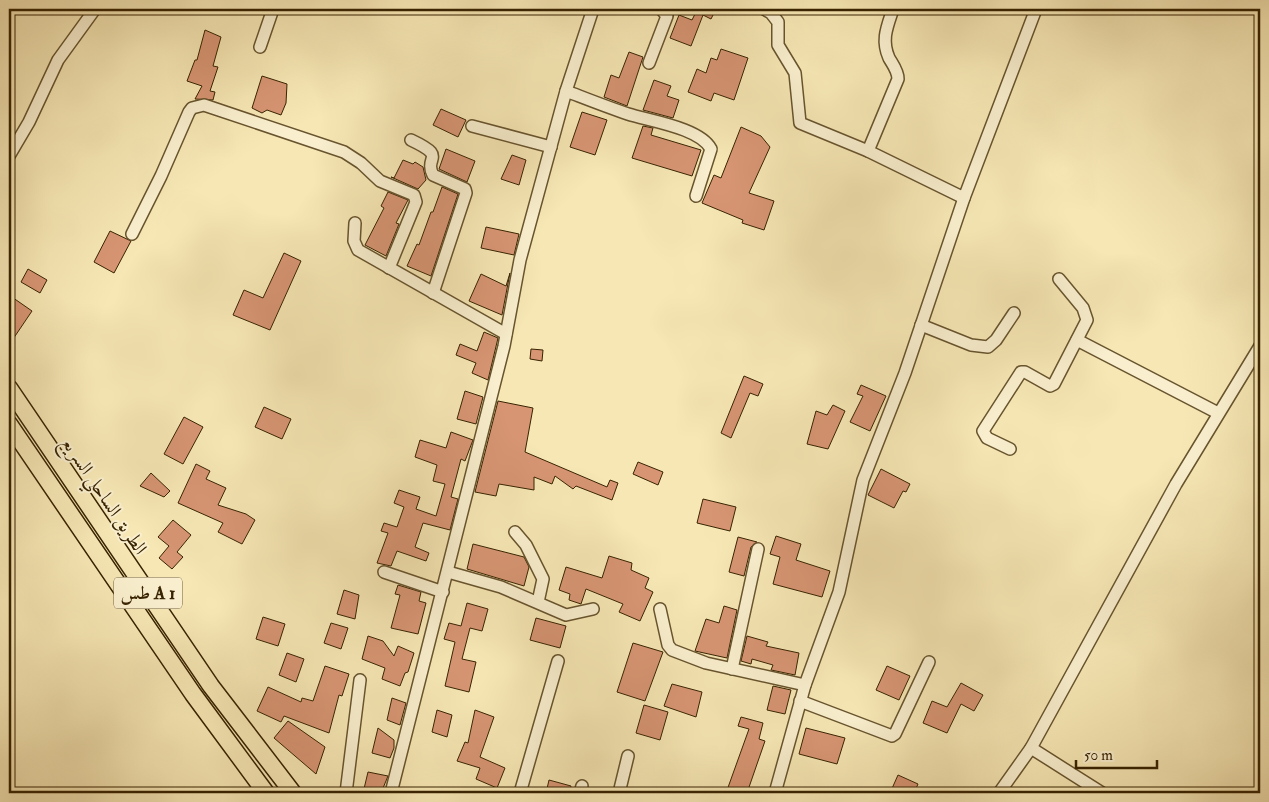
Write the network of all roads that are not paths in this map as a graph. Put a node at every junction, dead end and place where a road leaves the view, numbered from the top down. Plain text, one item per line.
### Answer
1 (96, 9) edge
2 (274, 9) edge
3 (593, 9) edge
4 (661, 9) edge
5 (764, 9) edge
6 (893, 9) edge
7 (1036, 9) edge
8 (260, 47) dead end
9 (649, 63) dead end
10 (566, 91) junction
11 (472, 126) dead end
12 (411, 140) dead end
13 (551, 147) junction
14 (868, 151) junction
15 (9, 156) edge
16 (696, 196) dead end
17 (964, 198) junction
18 (356, 223) dead end
19 (132, 234) dead end
20 (388, 268) junction
21 (1059, 279) dead end
22 (433, 293) junction
23 (1014, 314) dead end
24 (921, 325) junction
25 (506, 334) junction
26 (1077, 340) junction
27 (1260, 346) edge
28 (9, 388) edge
29 (1218, 413) junction
30 (9, 424) edge
31 (1010, 449) dead end
32 (515, 532) dead end
33 (758, 549) dead end
34 (384, 572) dead end
35 (448, 572) junction
36 (443, 592) junction
37 (538, 602) junction
38 (593, 609) dead end
39 (660, 609) dead end
40 (558, 661) dead end
41 (929, 662) dead end
42 (732, 669) junction
43 (360, 680) dead end
44 (805, 685) junction
45 (800, 701) junction
46 (1030, 748) junction
47 (628, 756) dead end
48 (266, 793) edge
49 (293, 793) edge
50 (346, 793) edge
51 (391, 793) edge
52 (520, 793) edge
53 (619, 793) edge
54 (775, 793) edge
55 (999, 793) edge
56 (1102, 793) edge

1 - 15 street
2 - 8 street
3 - 10 street
4 - 9 street
5 - 14 street
6 - 14 street
7 - 17 street
10 - 13 street
10 - 16 street
11 - 13 street
12 - 22 street
13 - 25 street
14 - 17 street
17 - 24 street
18 - 20 street
19 - 20 street
20 - 22 street
21 - 26 street
22 - 25 street
23 - 24 street
24 - 44 street
25 - 35 street
26 - 29 street
26 - 31 street
27 - 29 street
28 - 49 highway, الطريق الساحلي السريع / طس A 1
29 - 46 street
30 - 48 highway, الطريق الساحلي السريع / طس A 1
32 - 37 street
33 - 42 street
34 - 36 street
35 - 36 street
35 - 37 street
36 - 51 street
37 - 38 street
39 - 42 street
40 - 52 street
41 - 45 street
42 - 44 street
43 - 50 street
44 - 45 street
45 - 54 street
46 - 55 street
46 - 56 street
47 - 53 street

